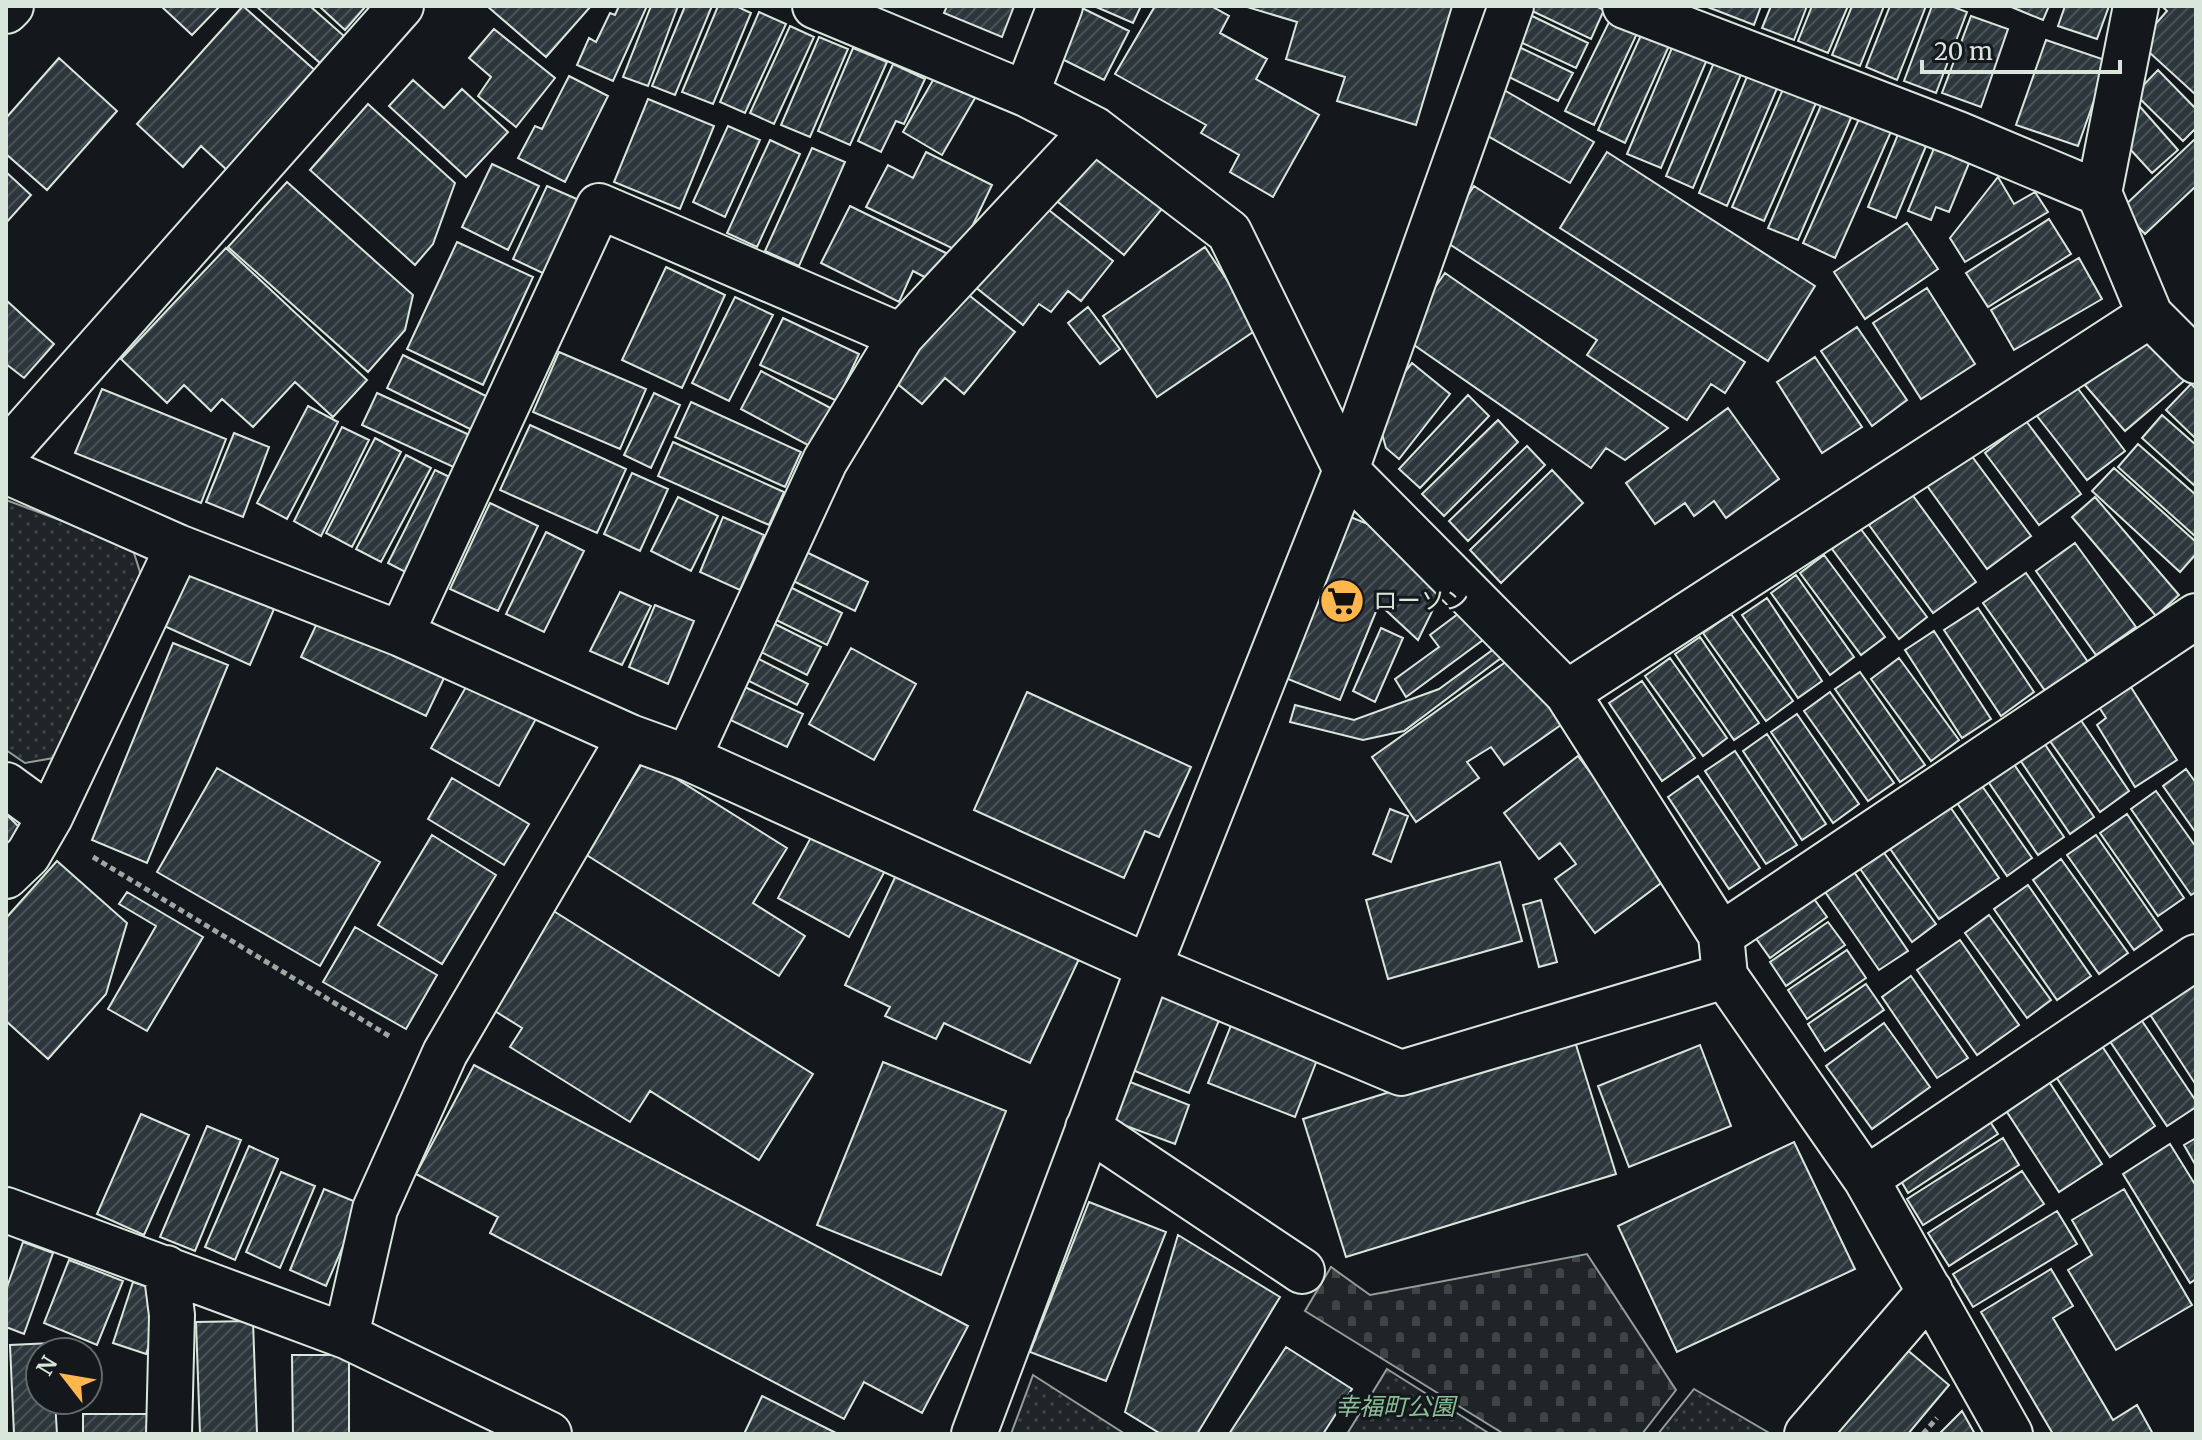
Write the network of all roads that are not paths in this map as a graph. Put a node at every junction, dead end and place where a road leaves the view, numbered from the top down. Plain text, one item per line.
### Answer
1 (11, 6) edge
2 (401, 6) edge
3 (815, 6) edge
4 (1060, 6) edge
5 (1511, 6) edge
6 (1625, 6) edge
7 (2136, 6) edge
8 (6, 11) edge
9 (1026, 94) junction
10 (1094, 129) junction
11 (2099, 193) junction
12 (2150, 315) junction
13 (901, 336) junction
14 (2196, 361) edge
15 (6, 452) edge
16 (1346, 470) junction
17 (6, 471) edge
18 (178, 547) junction
19 (2195, 618) edge
20 (401, 634) junction
21 (1567, 693) junction
22 (630, 737) junction
23 (688, 758) junction
24 (6, 785) edge
25 (47, 822) junction
26 (6, 876) edge
27 (1723, 955) junction
28 (2196, 957) edge
29 (1149, 967) junction
30 (1088, 1128) junction
31 (1866, 1179) junction
32 (6, 1210) edge
33 (166, 1268) junction
34 (1302, 1271) dead end
35 (1930, 1291) junction
36 (346, 1336) junction
37 (169, 1434) edge
38 (549, 1434) edge
39 (974, 1434) edge
40 (1807, 1434) edge
41 (2010, 1434) edge

1 - 8 street
2 - 15 street
3 - 9 street
4 - 9 street
5 - 16 street
6 - 11 street
7 - 11 street
9 - 10 street
10 - 13 street
10 - 16 street
11 - 12 street
12 - 14 street
12 - 21 street
13 - 20 street
13 - 23 street
16 - 21 street
16 - 29 street
17 - 18 street
18 - 20 street
18 - 25 street
19 - 27 street
20 - 22 street
21 - 27 street
22 - 23 street
22 - 36 street
23 - 29 street
24 - 25 street
25 - 26 street
27 - 29 street
27 - 31 street
28 - 31 street
29 - 30 street
30 - 34 street
30 - 39 street
31 - 35 street
32 - 33 street
33 - 36 street
33 - 37 street
35 - 40 street
35 - 41 street
36 - 38 street

